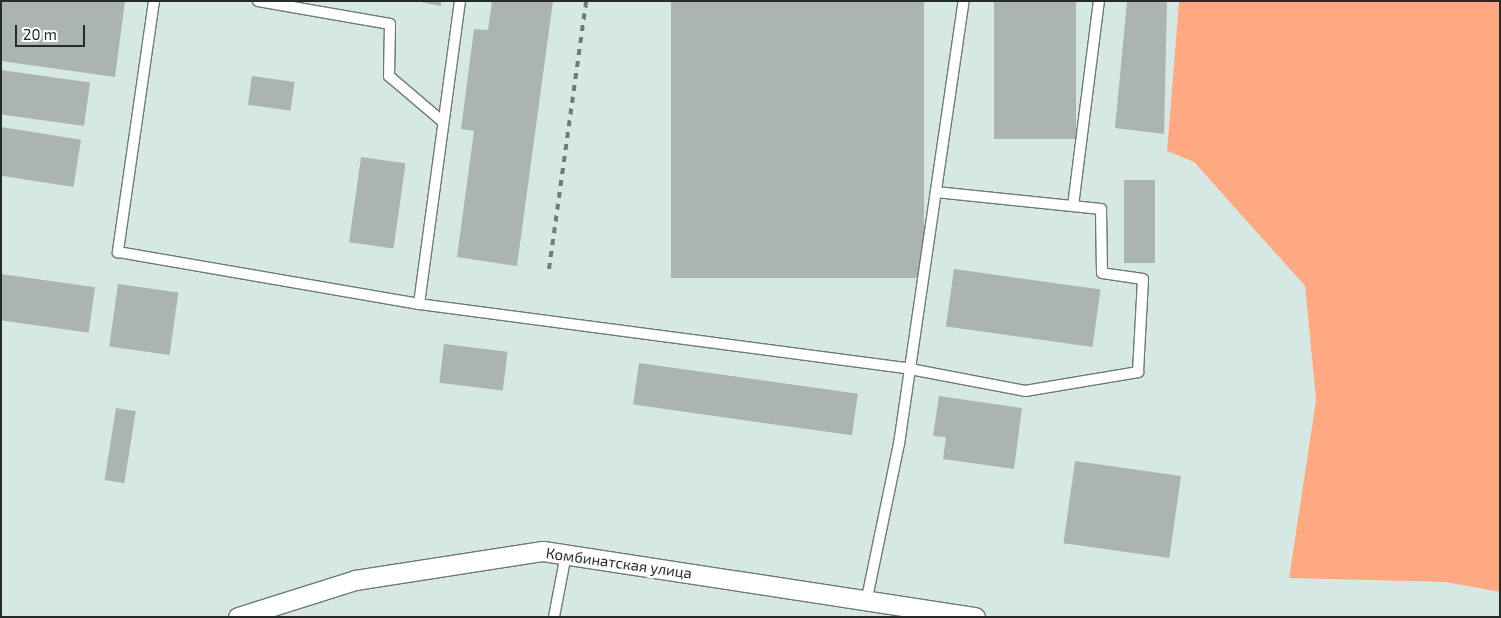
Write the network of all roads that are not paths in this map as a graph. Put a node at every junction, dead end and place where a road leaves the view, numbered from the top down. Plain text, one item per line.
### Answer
1 (154, 1) edge
2 (258, 1) edge
3 (460, 1) edge
4 (964, 1) edge
5 (1099, 1) edge
6 (443, 122) junction
7 (936, 192) junction
8 (1073, 206) junction
9 (418, 304) junction
10 (910, 369) junction
11 (566, 554) junction
12 (867, 598) junction
13 (888, 609) edge
14 (238, 617) edge
15 (554, 617) edge
16 (975, 617) edge

1 - 9 lane
2 - 6 lane
3 - 6 lane
4 - 7 lane
5 - 8 lane
6 - 9 lane
7 - 8 lane
7 - 10 lane
8 - 10 lane
9 - 10 lane
10 - 12 lane
11 - 12 street, Комбинатская улица
11 - 14 street, Комбинатская улица
11 - 15 lane
12 - 13 street, Комбинатская улица
13 - 16 street, Комбинатская улица

